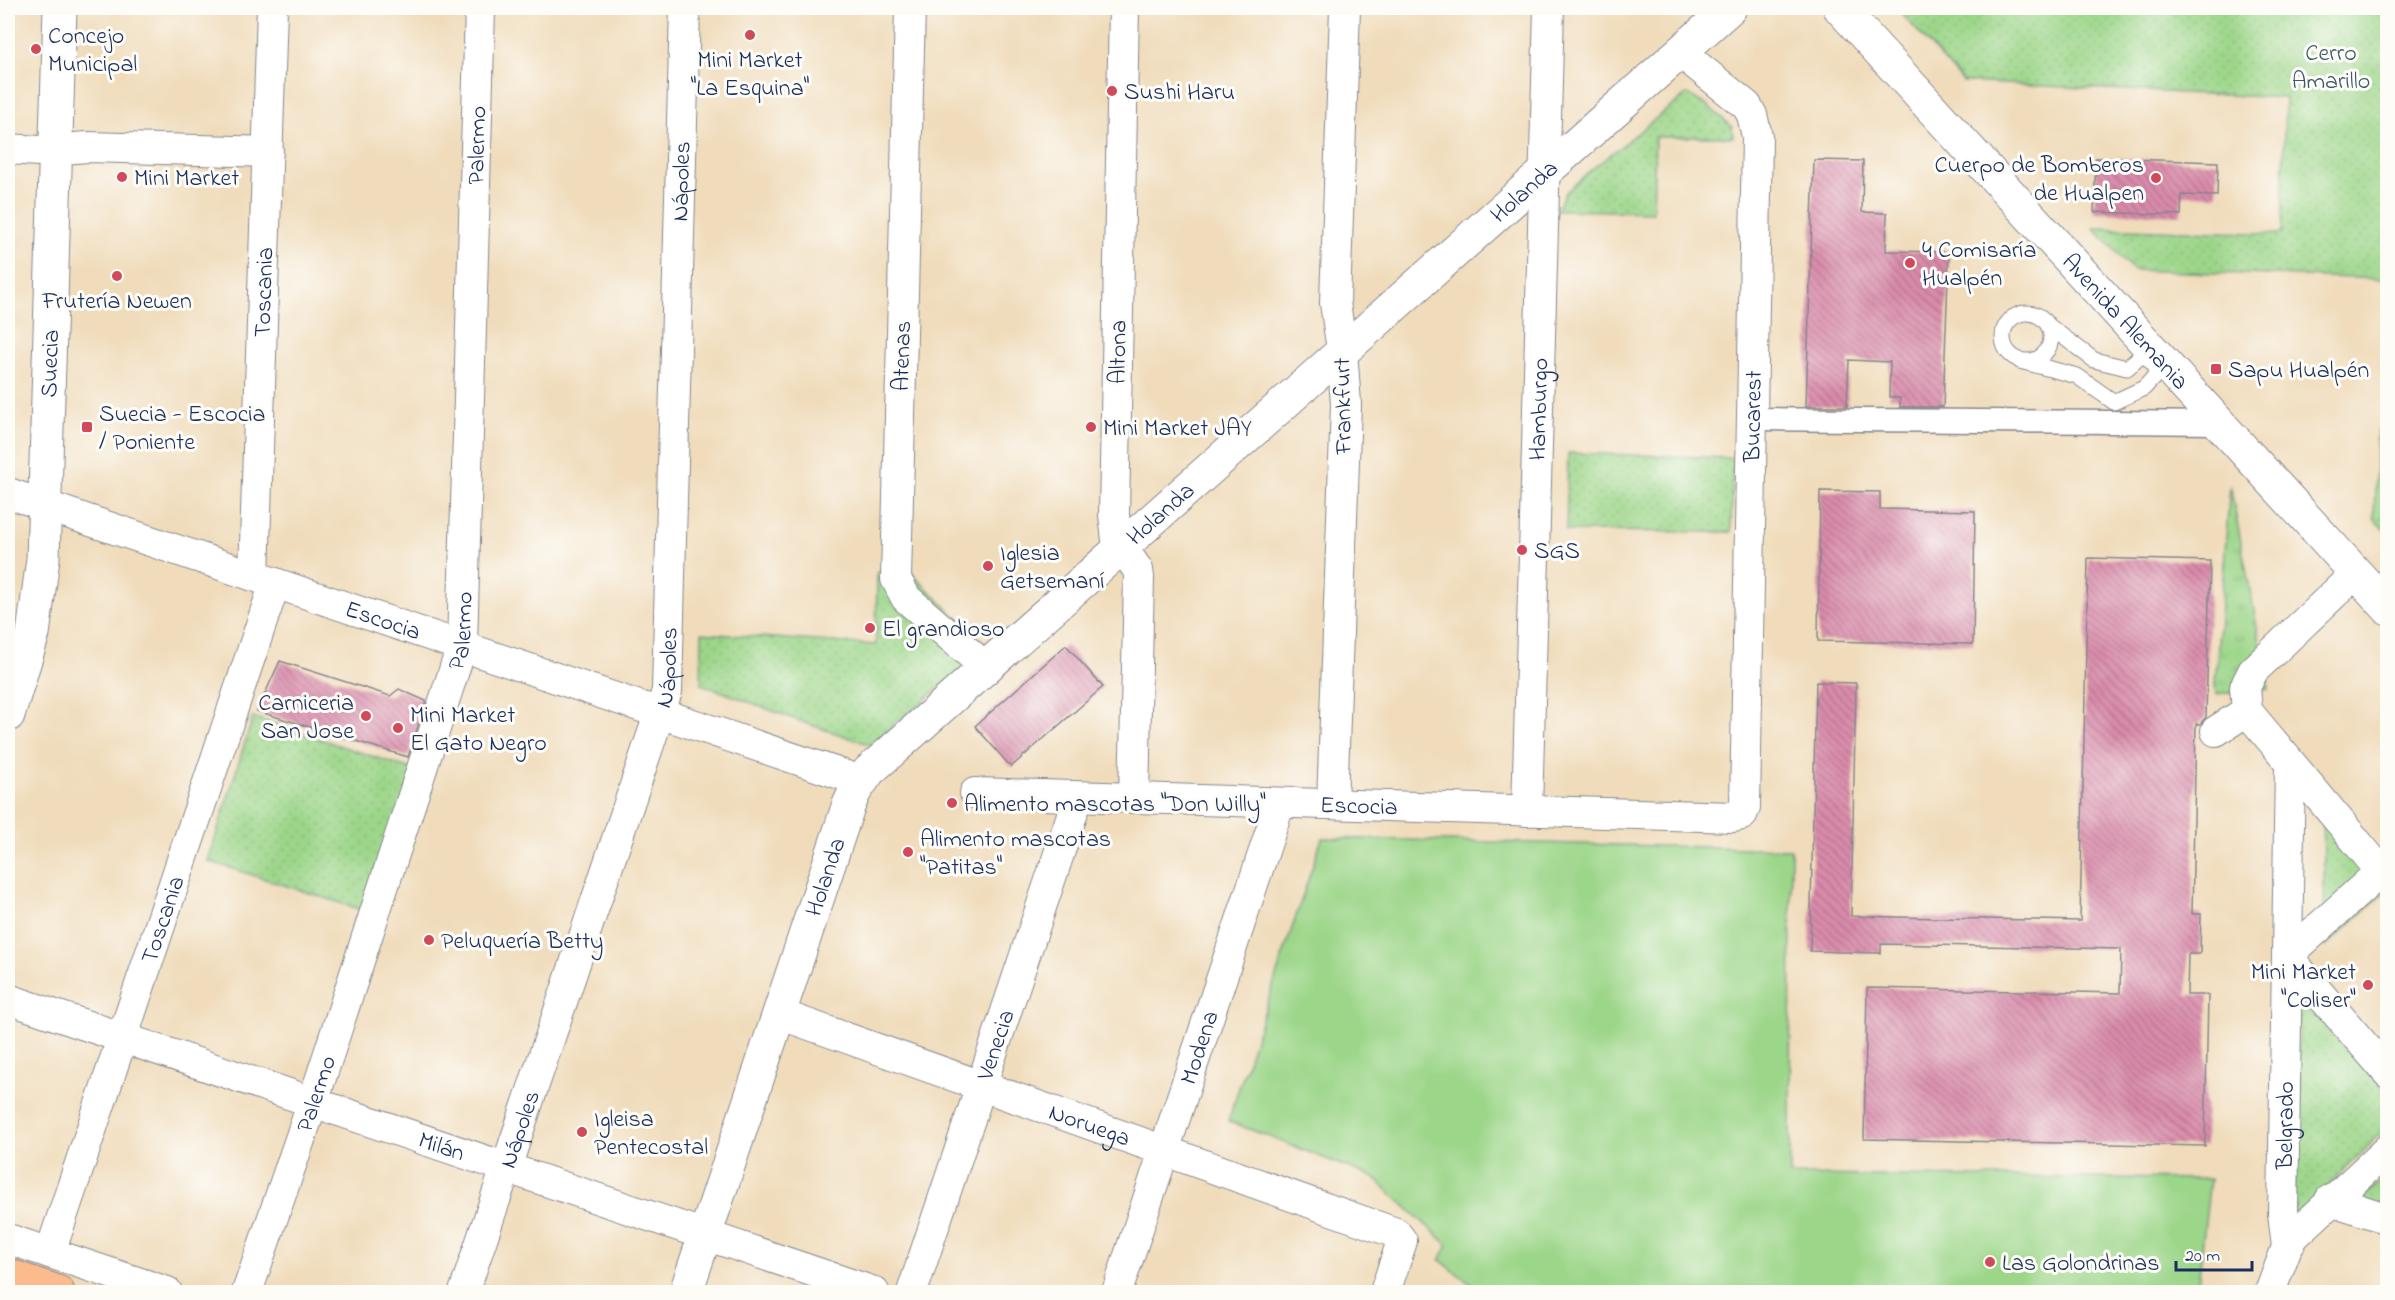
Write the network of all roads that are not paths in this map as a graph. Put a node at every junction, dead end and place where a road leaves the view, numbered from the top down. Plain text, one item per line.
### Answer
1 (60, 8) edge
2 (272, 8) edge
3 (480, 8) edge
4 (685, 8) edge
5 (910, 8) edge
6 (1124, 8) edge
7 (1345, 8) edge
8 (1549, 8) edge
9 (1730, 8) edge
10 (1840, 8) edge
11 (1680, 52) junction
12 (8, 149) edge
13 (56, 149) junction
14 (267, 152) junction
15 (1544, 172) junction
16 (2049, 326) junction
17 (1342, 350) junction
18 (2158, 356) junction
19 (2020, 361) junction
20 (1752, 419) junction
21 (2218, 423) junction
22 (8, 493) edge
23 (45, 506) junction
24 (1120, 546) junction
25 (2356, 573) junction
26 (265, 580) junction
27 (2388, 608) edge
28 (462, 646) junction
29 (984, 666) junction
30 (2247, 711) junction
31 (661, 712) junction
32 (8, 715) edge
33 (2216, 731) dead end
34 (2290, 764) junction
35 (861, 781) junction
36 (975, 793) dead end
37 (1078, 797) junction
38 (1134, 798) junction
39 (1280, 803) junction
40 (1332, 804) junction
41 (1527, 811) junction
42 (1742, 815) joint
43 (2384, 868) edge
44 (2287, 956) junction
45 (8, 999) edge
46 (779, 1014) junction
47 (122, 1038) junction
48 (2388, 1073) edge
49 (981, 1086) junction
50 (313, 1102) junction
51 (2388, 1149) edge
52 (1164, 1151) junction
53 (506, 1168) junction
54 (2330, 1200) junction
55 (2388, 1219) edge
56 (705, 1235) junction
57 (8, 1239) edge
58 (2287, 1246) junction
59 (50, 1253) junction
60 (8, 1275) edge
61 (1126, 1290) edge
62 (58, 1293) edge
63 (167, 1293) edge
64 (247, 1293) edge
65 (464, 1293) edge
66 (686, 1293) edge
67 (874, 1293) edge
68 (912, 1293) edge
69 (1385, 1293) edge
70 (2270, 1293) edge

1 - 13 street, Suecia
2 - 14 street, Toscania
3 - 28 street, Palermo
4 - 31 street, Nápoles
5 - 29 street, Atenas
6 - 24 street, Altona
7 - 17 street, Frankfurt
8 - 15 street, Hamburgo
9 - 11 street, Holanda
10 - 18 street, Avenida Alemania
11 - 15 street, Holanda
11 - 20 street, Bucarest
12 - 13 street
13 - 14 street
13 - 23 street, Suecia
14 - 26 street, Toscania
15 - 17 street, Holanda
15 - 41 street, Hamburgo
16 - 18 lane
16 - 19 lane
16 - 19 lane
17 - 24 street, Holanda
17 - 40 street, Frankfurt
18 - 19 lane
18 - 21 street, Avenida Alemania
20 - 21 street
20 - 42 street, Bucarest
21 - 25 street, Avenida Alemania
22 - 23 street, Escocia
23 - 26 street, Escocia
23 - 32 street, Suecia
24 - 29 street, Holanda
24 - 38 street, Altona
25 - 27 street, Avenida Alemania
25 - 30 street
26 - 28 street, Escocia
26 - 47 street, Toscania
28 - 31 street, Escocia
28 - 50 street, Palermo
29 - 35 street, Holanda
30 - 33 street
30 - 34 street
31 - 35 street, Escocia
31 - 53 street, Nápoles
34 - 43 street
34 - 44 street, Belgrado
35 - 46 street, Holanda
36 - 37 street, Escocia
37 - 38 street, Escocia
37 - 49 street, Venecia
38 - 39 street, Escocia
39 - 40 street, Escocia
39 - 52 street, Modena
40 - 41 street, Escocia
41 - 42 street, Escocia
43 - 44 street
44 - 48 street
44 - 58 street, Belgrado
45 - 47 street, Milán
46 - 49 street, Noruega
46 - 56 street, Holanda
47 - 50 street, Milán
47 - 59 street, Toscania
49 - 52 street, Noruega
49 - 68 street, Venecia
50 - 53 street, Milán
50 - 64 street, Palermo
51 - 54 street
52 - 61 street, Modena
52 - 69 street, Noruega
53 - 56 street, Milán
53 - 65 street, Nápoles
54 - 55 street
54 - 58 street
56 - 66 street, Holanda
56 - 67 street, Milán
57 - 59 street
58 - 70 street, Belgrado
59 - 63 street
60 - 62 main road

